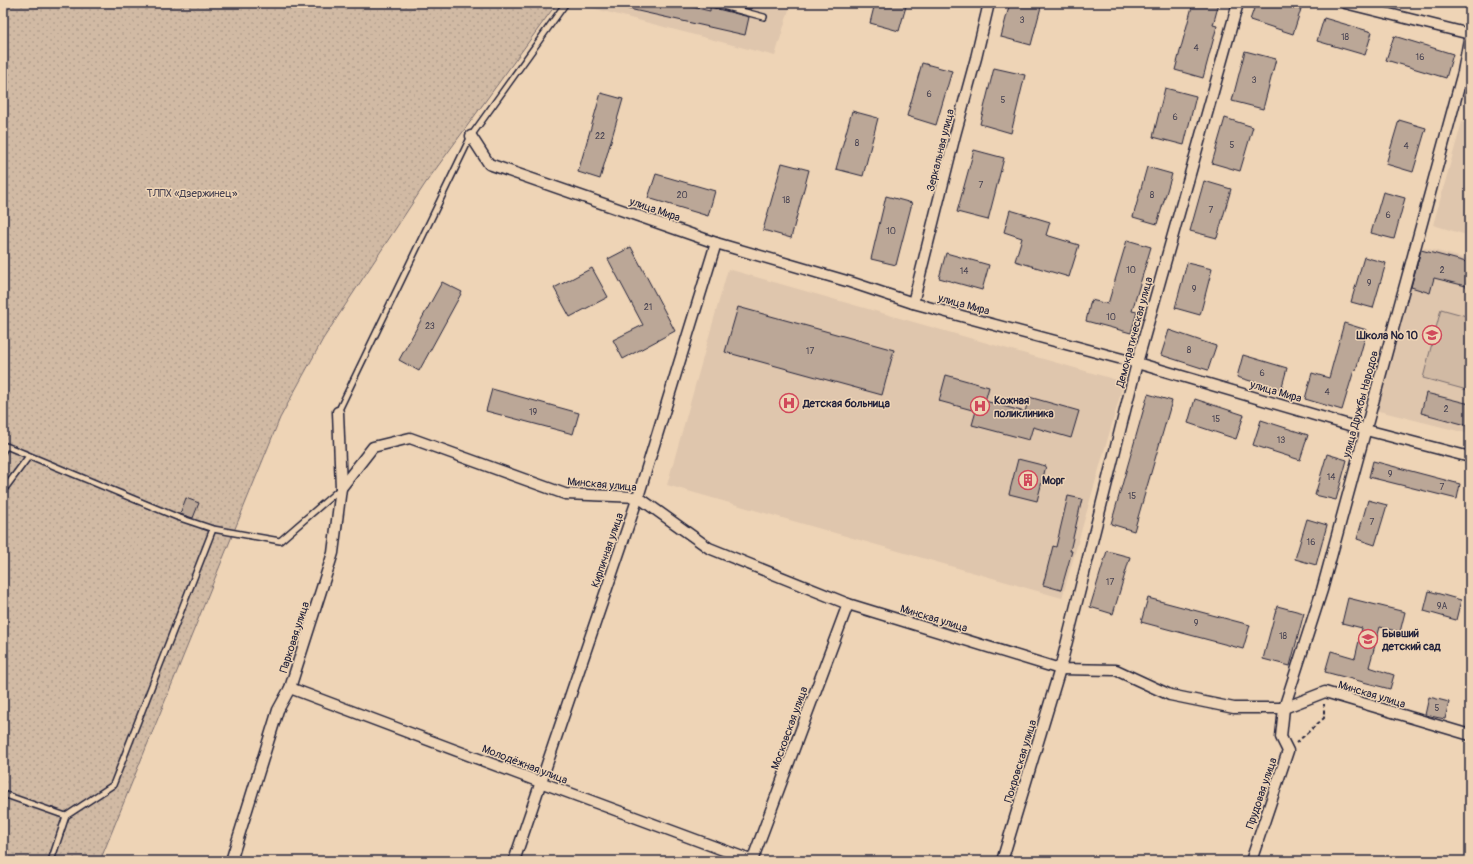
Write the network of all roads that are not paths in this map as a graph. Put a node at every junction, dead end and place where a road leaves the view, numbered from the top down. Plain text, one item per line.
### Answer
1 (566, 3) edge
2 (711, 3) edge
3 (989, 3) edge
4 (1238, 3) edge
5 (1345, 3) edge
6 (764, 17) dead end
7 (1470, 34) edge
8 (471, 136) junction
9 (716, 243) junction
10 (913, 303) junction
11 (1137, 363) junction
12 (338, 412) joint
13 (1366, 430) junction
14 (3, 451) edge
15 (29, 456) junction
16 (1470, 457) edge
17 (341, 488) junction
18 (3, 491) edge
19 (638, 497) junction
20 (213, 529) junction
21 (848, 604) junction
22 (1060, 669) junction
23 (290, 688) junction
24 (1284, 708) junction
25 (1470, 736) edge
26 (540, 782) junction
27 (3, 794) edge
28 (66, 816) junction
29 (51, 861) edge
30 (231, 861) edge
31 (514, 861) edge
32 (752, 861) edge
33 (1002, 861) edge
34 (1251, 861) edge

1 - 8 lane
2 - 6 lane
3 - 10 street, Зеркальная улица
4 - 11 street, Демократическая улица
5 - 7 street
7 - 13 street, улица Дружбы Народов
8 - 9 street, улица Мира
8 - 12 lane
9 - 10 street, улица Мира
9 - 19 street, Кирпичная улица
10 - 11 street, улица Мира
11 - 13 street, улица Мира
11 - 22 street, Демократическая улица
12 - 17 street, Парковая улица
13 - 16 street, улица Мира
13 - 24 street, улица Дружбы Народов
14 - 15 lane
15 - 18 lane
15 - 20 lane
17 - 19 street, Минская улица
17 - 20 lane
17 - 23 street, Парковая улица
19 - 21 street, Минская улица
19 - 26 street, Кирпичная улица
20 - 28 lane
21 - 22 street, Минская улица
21 - 32 street, Московская улица
22 - 24 street, Минская улица
22 - 33 street, Покровская улица
23 - 26 street, Молодёжная улица
23 - 30 street, Парковая улица
24 - 25 street, Минская улица
24 - 34 street, Прудовая улица
26 - 31 street, Кирпичная улица
26 - 32 street, Молодёжная улица
27 - 28 lane
28 - 29 lane

